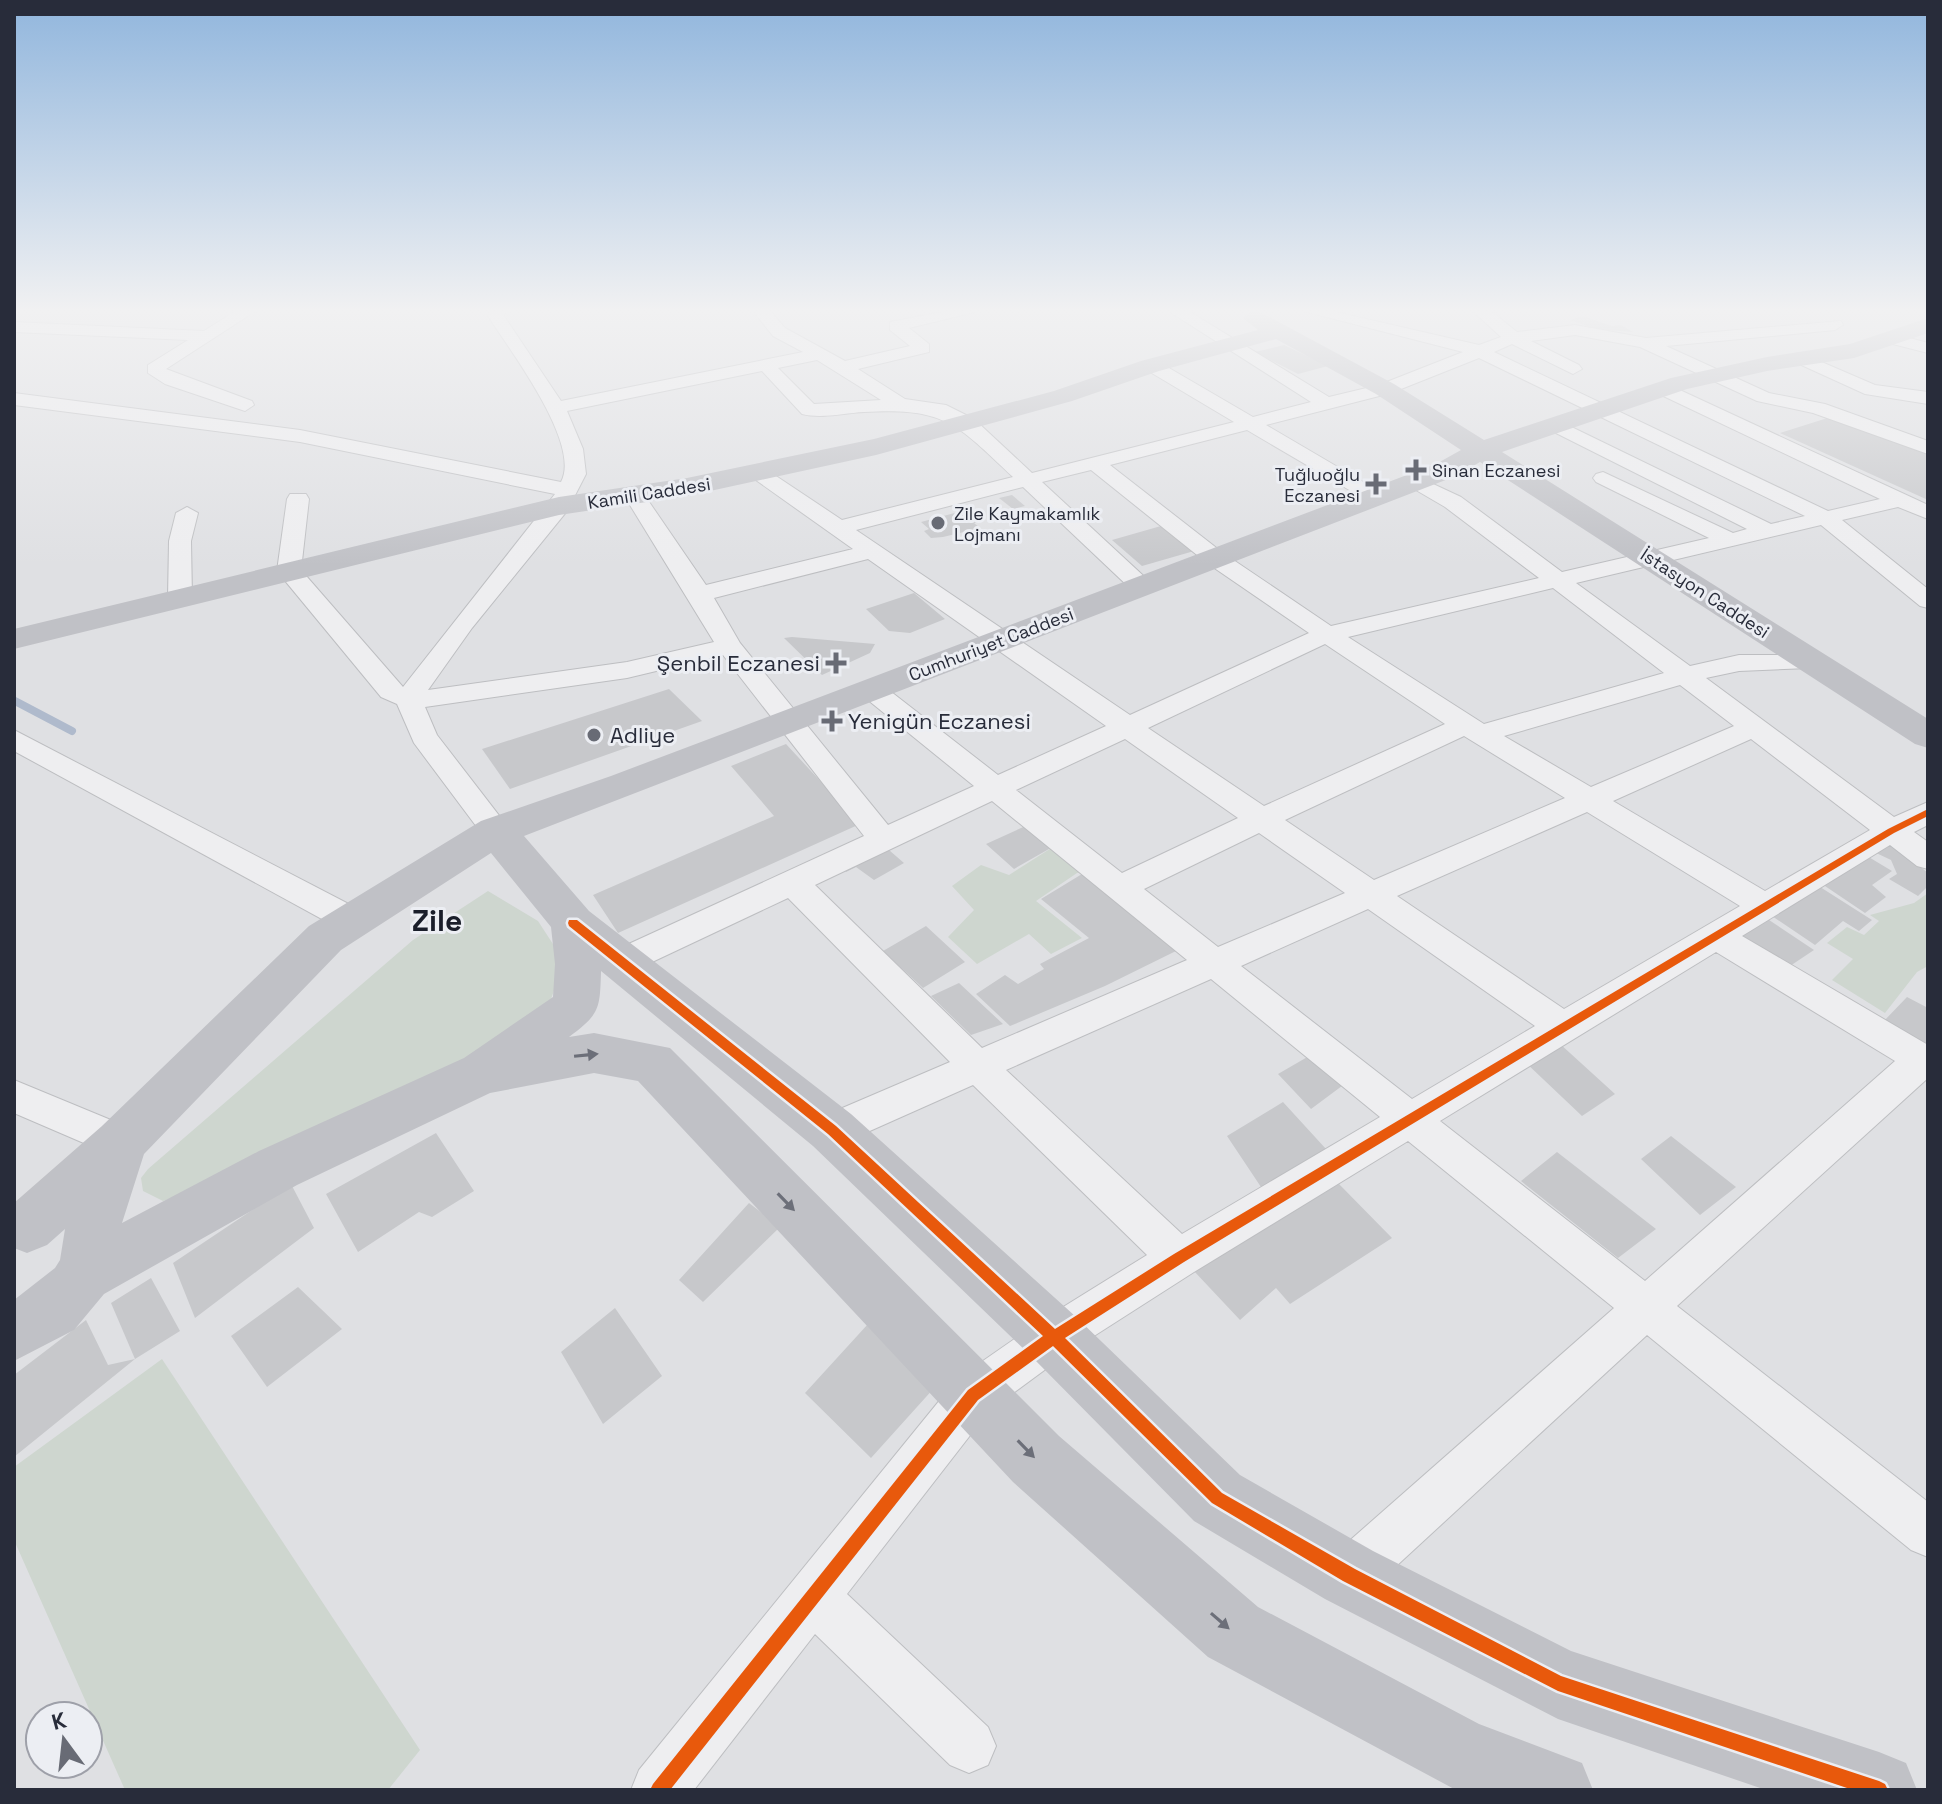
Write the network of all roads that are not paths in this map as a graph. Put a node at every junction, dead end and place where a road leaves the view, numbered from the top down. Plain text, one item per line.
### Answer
1 (219, 396) edge
2 (548, 396) edge
3 (612, 396) edge
4 (796, 396) edge
5 (888, 396) edge
6 (1063, 396) edge
7 (1203, 396) edge
8 (1314, 396) edge
9 (1357, 396) edge
10 (1396, 396) edge
11 (1576, 396) edge
12 (1642, 396) edge
13 (1678, 396) edge
14 (1762, 396) edge
15 (1853, 396) edge
16 (14, 399) edge
17 (900, 404) junction
18 (1327, 404) junction
19 (245, 405) dead end
20 (556, 408) junction
21 (1818, 408) junction
22 (1604, 409) junction
23 (967, 423) junction
24 (1250, 424) junction
25 (1555, 425) junction
26 (1753, 432) junction
27 (1928, 448) edge
28 (1481, 450) junction
29 (1095, 463) junction
30 (760, 474) junction
31 (1024, 478) junction
32 (1603, 478) dead end
33 (1416, 482) junction
34 (636, 497) junction
35 (1375, 497) junction
36 (563, 498) junction
37 (298, 499) dead end
38 (1897, 501) junction
39 (187, 513) dead end
40 (1928, 513) edge
41 (1824, 517) junction
42 (838, 528) junction
43 (1766, 530) junction
44 (1728, 539) junction
45 (872, 551) junction
46 (1648, 557) junction
47 (1215, 558) junction
48 (289, 571) junction
49 (1553, 580) junction
50 (1141, 586) junction
51 (700, 594) junction
52 (180, 598) junction
53 (1928, 601) edge
54 (1327, 634) junction
55 (14, 639) edge
56 (1002, 640) junction
57 (729, 646) junction
58 (1809, 660) junction
59 (1682, 676) junction
60 (872, 690) junction
61 (408, 699) junction
62 (789, 722) junction
63 (1130, 726) junction
64 (1753, 728) junction
65 (1473, 729) junction
66 (1928, 736) edge
67 (14, 739) edge
68 (993, 789) junction
69 (1586, 798) junction
70 (1928, 812) edge
71 (1264, 819) junction
72 (496, 831) junction
73 (1891, 831) junction
74 (883, 840) junction
75 (1928, 858) edge
76 (792, 882) junction
77 (1123, 890) junction
78 (1370, 893) junction
79 (1765, 906) junction
80 (353, 921) junction
81 (573, 923) junction
82 (1715, 936) junction
83 (621, 962) junction
84 (1215, 963) junction
85 (1563, 1027) junction
86 (1925, 1061) edge
87 (977, 1066) junction
88 (482, 1073) junction
89 (14, 1096) edge
90 (1409, 1120) junction
91 (832, 1130) junction
92 (121, 1142) junction
93 (21, 1230) edge
94 (87, 1257) junction
95 (1179, 1258) junction
96 (1648, 1307) junction
97 (14, 1331) edge
98 (1054, 1337) junction
99 (973, 1395) junction
100 (1928, 1533) edge
101 (1349, 1575) junction
102 (813, 1597) junction
103 (969, 1746) dead end
104 (659, 1790) edge
105 (1555, 1790) edge
106 (1879, 1790) edge

1 - 19 street
2 - 20 street
3 - 20 street
4 - 17 street
5 - 17 street
6 - 23 main road, Kamili Caddesi
7 - 24 street
8 - 18 street
9 - 18 street
10 - 28 main road, İstasyon Caddesi
11 - 22 street
12 - 22 main road, Cumhuriyet Caddesi
13 - 26 street
14 - 21 street
15 - 21 street
16 - 36 street
17 - 23 street
18 - 24 street
20 - 36 street
21 - 26 street
21 - 27 street
22 - 25 main road, Cumhuriyet Caddesi
22 - 41 street
23 - 30 main road, Kamili Caddesi
23 - 31 street
24 - 29 street
24 - 35 street
25 - 28 main road, Cumhuriyet Caddesi
25 - 43 street
26 - 38 street
28 - 33 main road, Cumhuriyet Caddesi
28 - 46 main road, İstasyon Caddesi
29 - 31 street
29 - 47 street
30 - 34 main road, Kamili Caddesi
30 - 42 street
31 - 42 street
31 - 50 street
32 - 44 street
33 - 35 main road, Cumhuriyet Caddesi
33 - 49 street
34 - 36 main road, Kamili Caddesi
34 - 51 street
35 - 47 main road, Cumhuriyet Caddesi
36 - 48 main road, Kamili Caddesi
36 - 61 street
37 - 48 street
38 - 40 street
38 - 41 street
39 - 52 street
41 - 43 street
41 - 53 street
42 - 45 street
43 - 44 street
44 - 46 street
45 - 51 street
45 - 56 street
46 - 49 street
46 - 58 main road, İstasyon Caddesi
47 - 50 main road, Cumhuriyet Caddesi
47 - 54 street
48 - 52 main road, Kamili Caddesi
48 - 61 street
49 - 54 street
49 - 59 street
50 - 56 main road, Cumhuriyet Caddesi
51 - 57 street
52 - 55 main road, Kamili Caddesi
54 - 63 street
54 - 65 street
56 - 60 main road, Cumhuriyet Caddesi
56 - 63 street
57 - 61 street
57 - 62 street
58 - 59 street
58 - 66 main road, İstasyon Caddesi
59 - 64 street
59 - 65 street
60 - 62 main road, Cumhuriyet Caddesi
60 - 68 street
61 - 72 street
62 - 72 main road, Cumhuriyet Caddesi
62 - 74 street
63 - 68 street
63 - 71 street
64 - 69 street
64 - 73 street
65 - 69 street
65 - 71 street
67 - 80 street
68 - 74 street
68 - 77 street
69 - 78 street
69 - 79 street
70 - 73 street
71 - 77 street
71 - 78 street
72 - 80 main road, Cumhuriyet Caddesi
72 - 81 main road
73 - 75 street
73 - 79 street
74 - 76 street
76 - 83 street
76 - 87 street
77 - 84 street
78 - 84 street
78 - 85 street
79 - 82 street
80 - 92 main road, Cumhuriyet Caddesi
81 - 83 main road
81 - 88 main road
82 - 85 street
82 - 86 street
83 - 91 main road
84 - 87 street
84 - 90 street
85 - 90 street
86 - 96 street
87 - 91 street
87 - 95 street
88 - 94 main road
88 -> 99 main road
89 - 92 street
90 - 95 street
90 - 96 street
91 - 98 main road
92 - 93 main road, Cumhuriyet Caddesi
92 - 94 main road
93 - 94 main road
94 - 97 main road
95 - 98 street
96 - 100 street
96 - 101 street
98 - 99 street
98 - 101 main road
99 - 102 street
99 -> 105 main road
101 - 106 main road
102 - 103 street
102 - 104 street

